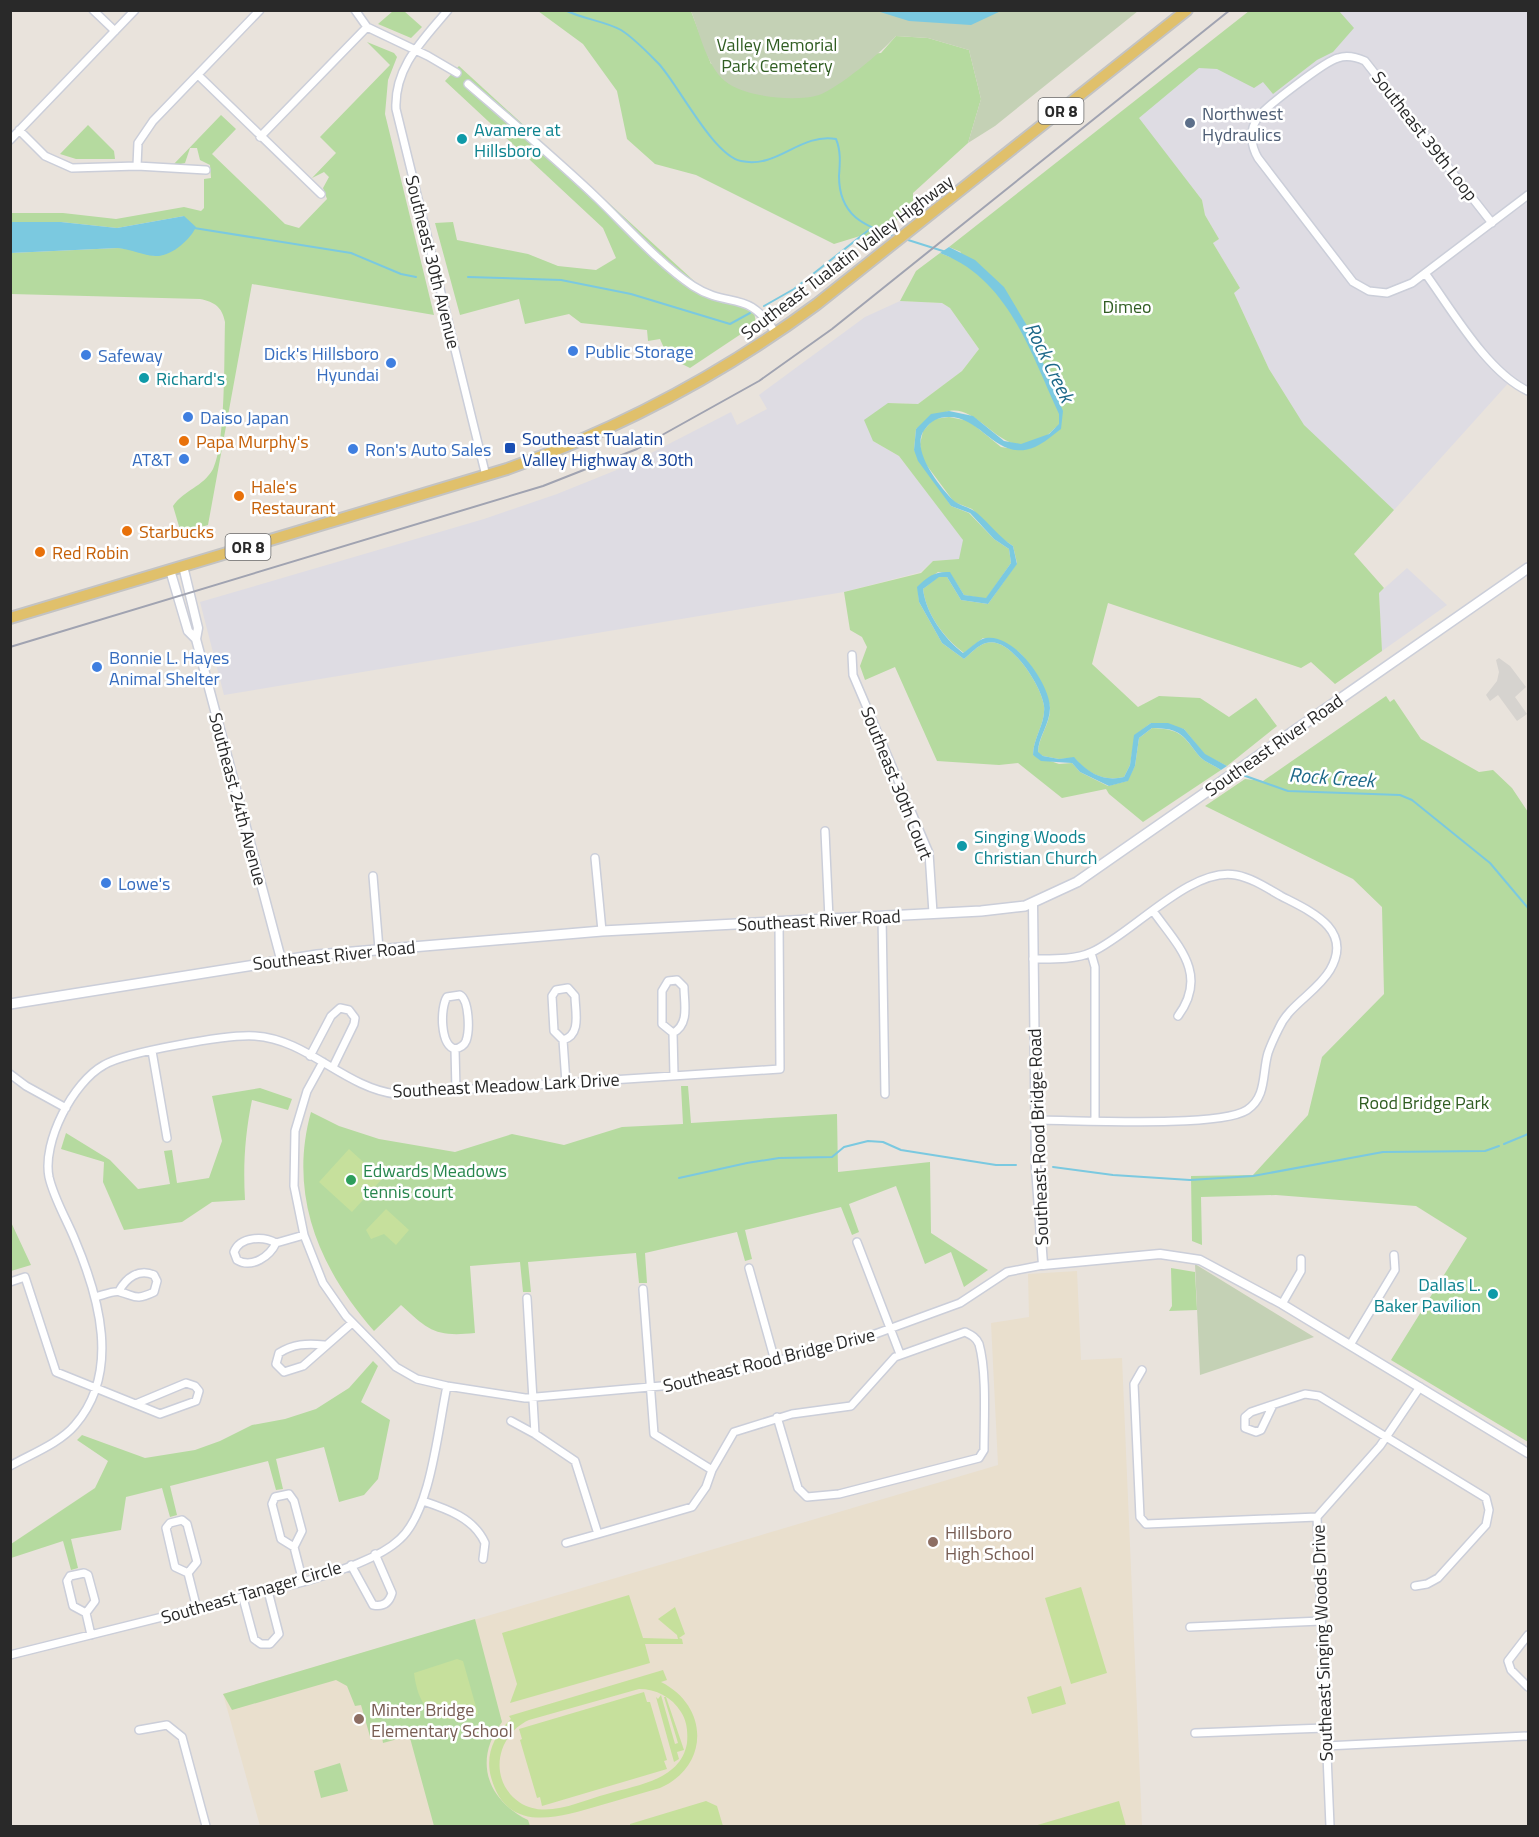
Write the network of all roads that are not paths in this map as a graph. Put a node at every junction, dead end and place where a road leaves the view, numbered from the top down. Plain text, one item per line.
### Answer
1 (93, 10) edge
2 (135, 10) edge
3 (260, 10) edge
4 (355, 10) edge
5 (448, 10) edge
6 (1187, 10) edge
7 (367, 27) junction
8 (115, 31) junction
9 (414, 49) junction
10 (457, 73) dead end
11 (198, 75) junction
12 (468, 84) dead end
13 (19, 130) junction
14 (260, 137) junction
15 (10, 140) edge
16 (137, 166) junction
17 (206, 170) dead end
18 (321, 194) dead end
19 (1528, 195) edge
20 (1492, 223) junction
21 (1425, 273) junction
22 (776, 334) junction
23 (1528, 391) edge
24 (486, 476) junction
25 (183, 566) junction
26 (1528, 568) edge
27 (170, 570) junction
28 (10, 618) edge
29 (196, 639) junction
30 (852, 655) dead end
31 (825, 831) dead end
32 (595, 858) dead end
33 (373, 876) dead end
34 (1033, 903) junction
35 (1153, 912) junction
36 (933, 913) junction
37 (882, 916) junction
38 (829, 919) junction
39 (779, 922) junction
40 (602, 931) junction
41 (379, 949) junction
42 (1091, 953) junction
43 (280, 959) junction
44 (1034, 959) junction
45 (10, 1004) edge
46 (1178, 1016) dead end
47 (673, 1033) junction
48 (563, 1040) junction
49 (454, 1049) junction
50 (152, 1051) junction
51 (310, 1056) junction
52 (322, 1062) junction
53 (333, 1067) junction
54 (10, 1074) edge
55 (674, 1075) junction
56 (566, 1083) junction
57 (456, 1090) junction
58 (885, 1094) dead end
59 (66, 1108) junction
60 (1036, 1120) junction
61 (1095, 1120) junction
62 (167, 1138) dead end
63 (304, 1235) junction
64 (857, 1242) dead end
65 (276, 1243) junction
66 (1394, 1255) dead end
67 (1301, 1259) dead end
68 (1043, 1265) junction
69 (749, 1268) dead end
70 (10, 1282) edge
71 (643, 1289) dead end
72 (119, 1291) junction
73 (95, 1298) junction
74 (527, 1298) dead end
75 (1282, 1304) junction
76 (352, 1323) junction
77 (891, 1329) junction
78 (324, 1345) junction
79 (1350, 1345) junction
80 (900, 1354) junction
81 (775, 1361) junction
82 (1142, 1370) dead end
83 (447, 1386) junction
84 (1420, 1387) junction
85 (651, 1388) junction
86 (94, 1389) junction
87 (534, 1397) junction
88 (138, 1403) junction
89 (1273, 1405) junction
90 (777, 1418) junction
91 (511, 1421) dead end
92 (535, 1434) junction
93 (1388, 1437) junction
94 (1528, 1453) edge
95 (10, 1466) edge
96 (712, 1470) junction
97 (423, 1501) junction
98 (1317, 1517) junction
99 (598, 1534) junction
100 (566, 1543) dead end
101 (294, 1547) junction
102 (375, 1554) junction
103 (483, 1559) dead end
104 (351, 1565) junction
105 (188, 1573) junction
106 (303, 1582) junction
107 (1414, 1586) dead end
108 (268, 1591) junction
109 (243, 1598) junction
110 (197, 1609) junction
111 (86, 1613) junction
112 (1321, 1621) junction
113 (1190, 1627) dead end
114 (91, 1635) junction
115 (1528, 1635) edge
116 (10, 1655) edge
117 (1528, 1687) edge
118 (1325, 1728) junction
119 (139, 1730) dead end
120 (1195, 1732) dead end
121 (1528, 1736) edge
122 (1326, 1746) junction
123 (206, 1827) edge
124 (1330, 1827) edge

1 - 8 street
2 - 8 street
3 - 11 street
4 - 7 street
5 - 9 street, Southeast 30th Avenue
6 - 22 main road, Southeast Tualatin Valley Highway / OR 8
7 - 9 street
7 - 14 street
8 - 13 street
9 - 10 street
9 - 24 street, Southeast 30th Avenue
11 - 14 street
11 - 16 street
12 - 22 street
13 - 15 street
13 - 16 street
14 - 18 street
16 - 17 street
19 - 20 street, Southeast 39th Loop
20 - 21 street, Southeast 39th Loop
20 - 21 street, Southeast 39th Loop
21 - 23 street
22 - 24 main road, Southeast Tualatin Valley Highway / OR 8
24 - 25 main road, Southeast Tualatin Valley Highway / OR 8
25 - 27 main road, Southeast Tualatin Valley Highway / OR 8
25 - 29 street, Southeast 24th Avenue
26 - 34 main road, Southeast River Road
27 - 28 main road, Southeast Tualatin Valley Highway / OR 8
27 - 29 street, Southeast 24th Avenue
29 - 43 street, Southeast 24th Avenue
30 - 36 street, Southeast 30th Court
31 - 38 street
32 - 40 street
33 - 41 street
34 - 36 main road, Southeast River Road
34 - 44 street, Southeast Rood Bridge Road
35 - 42 street
35 - 46 street
35 - 61 street
36 - 37 main road, Southeast River Road
37 - 38 main road, Southeast River Road
37 - 58 street
38 - 39 main road, Southeast River Road
39 - 40 main road, Southeast River Road
39 - 55 street, Southeast Meadow Lark Drive
40 - 41 main road, Southeast River Road
41 - 43 main road, Southeast River Road
42 - 44 street
42 - 61 street
43 - 45 main road, Southeast River Road
44 - 60 street, Southeast Rood Bridge Road
47 - 47 street
47 - 55 street
48 - 48 street
48 - 56 street
49 - 49 street
49 - 57 street
50 - 51 street, Southeast Meadow Lark Drive
50 - 59 street, Southeast Meadow Lark Drive
50 - 62 street
51 - 52 street, Southeast Meadow Lark Drive
51 - 53 street
52 - 53 street, Southeast Meadow Lark Drive
52 - 63 street, Southeast Rood Bridge Drive
53 - 57 street, Southeast Meadow Lark Drive
54 - 59 street
55 - 56 street, Southeast Meadow Lark Drive
56 - 57 street, Southeast Meadow Lark Drive
59 - 73 street, Southeast Meadow Lark Drive
60 - 61 street
60 - 68 street, Southeast Rood Bridge Road
63 - 65 street
63 - 76 street, Southeast Rood Bridge Drive
64 - 77 street
65 - 65 street
66 - 79 street
67 - 75 street
68 - 75 street, Southeast Rood Bridge Road
68 - 77 street, Southeast Rood Bridge Drive
69 - 81 street
70 - 86 street
71 - 85 street
72 - 72 street
72 - 73 street
73 - 86 street, Southeast Meadow Lark Drive
74 - 87 street
75 - 79 street, Southeast Rood Bridge Road
76 - 78 street
76 - 83 street, Southeast Rood Bridge Drive
77 - 80 street
77 - 81 street, Southeast Rood Bridge Drive
78 - 78 street
79 - 84 street, Southeast Rood Bridge Road
80 - 90 street
80 - 90 street
81 - 85 street, Southeast Rood Bridge Drive
82 - 98 street
83 - 87 street, Southeast Rood Bridge Drive
83 - 97 street, Southeast Tanager Circle
84 - 93 street, Southeast Singing Woods Drive
84 - 94 street, Southeast Rood Bridge Road
85 - 87 street, Southeast Rood Bridge Drive
85 - 96 street
86 - 88 street
86 - 95 street, Southeast Meadow Lark Drive
87 - 92 street
88 - 88 street
89 - 89 street
89 - 93 street
90 - 96 street
91 - 92 street
92 - 99 street
93 - 98 street, Southeast Singing Woods Drive
93 - 107 street
96 - 99 street
97 - 102 street, Southeast Tanager Circle
97 - 103 street
98 - 112 street, Southeast Singing Woods Drive
99 - 100 street
101 - 101 street
101 - 106 street
102 - 104 street, Southeast Tanager Circle
102 - 104 street
104 - 106 street, Southeast Tanager Circle
105 - 105 street
105 - 110 street
106 - 108 street, Southeast Tanager Circle
108 - 109 street, Southeast Tanager Circle
108 - 109 street
109 - 110 street, Southeast Tanager Circle
110 - 114 street, Southeast Tanager Circle
111 - 111 street
111 - 114 street
112 - 113 street
112 - 118 street, Southeast Singing Woods Drive
114 - 116 street, Southeast Tanager Circle
115 - 117 street
118 - 120 street
118 - 122 street, Southeast Singing Woods Drive
119 - 123 street
121 - 122 street
122 - 124 street, Southeast Singing Woods Drive

